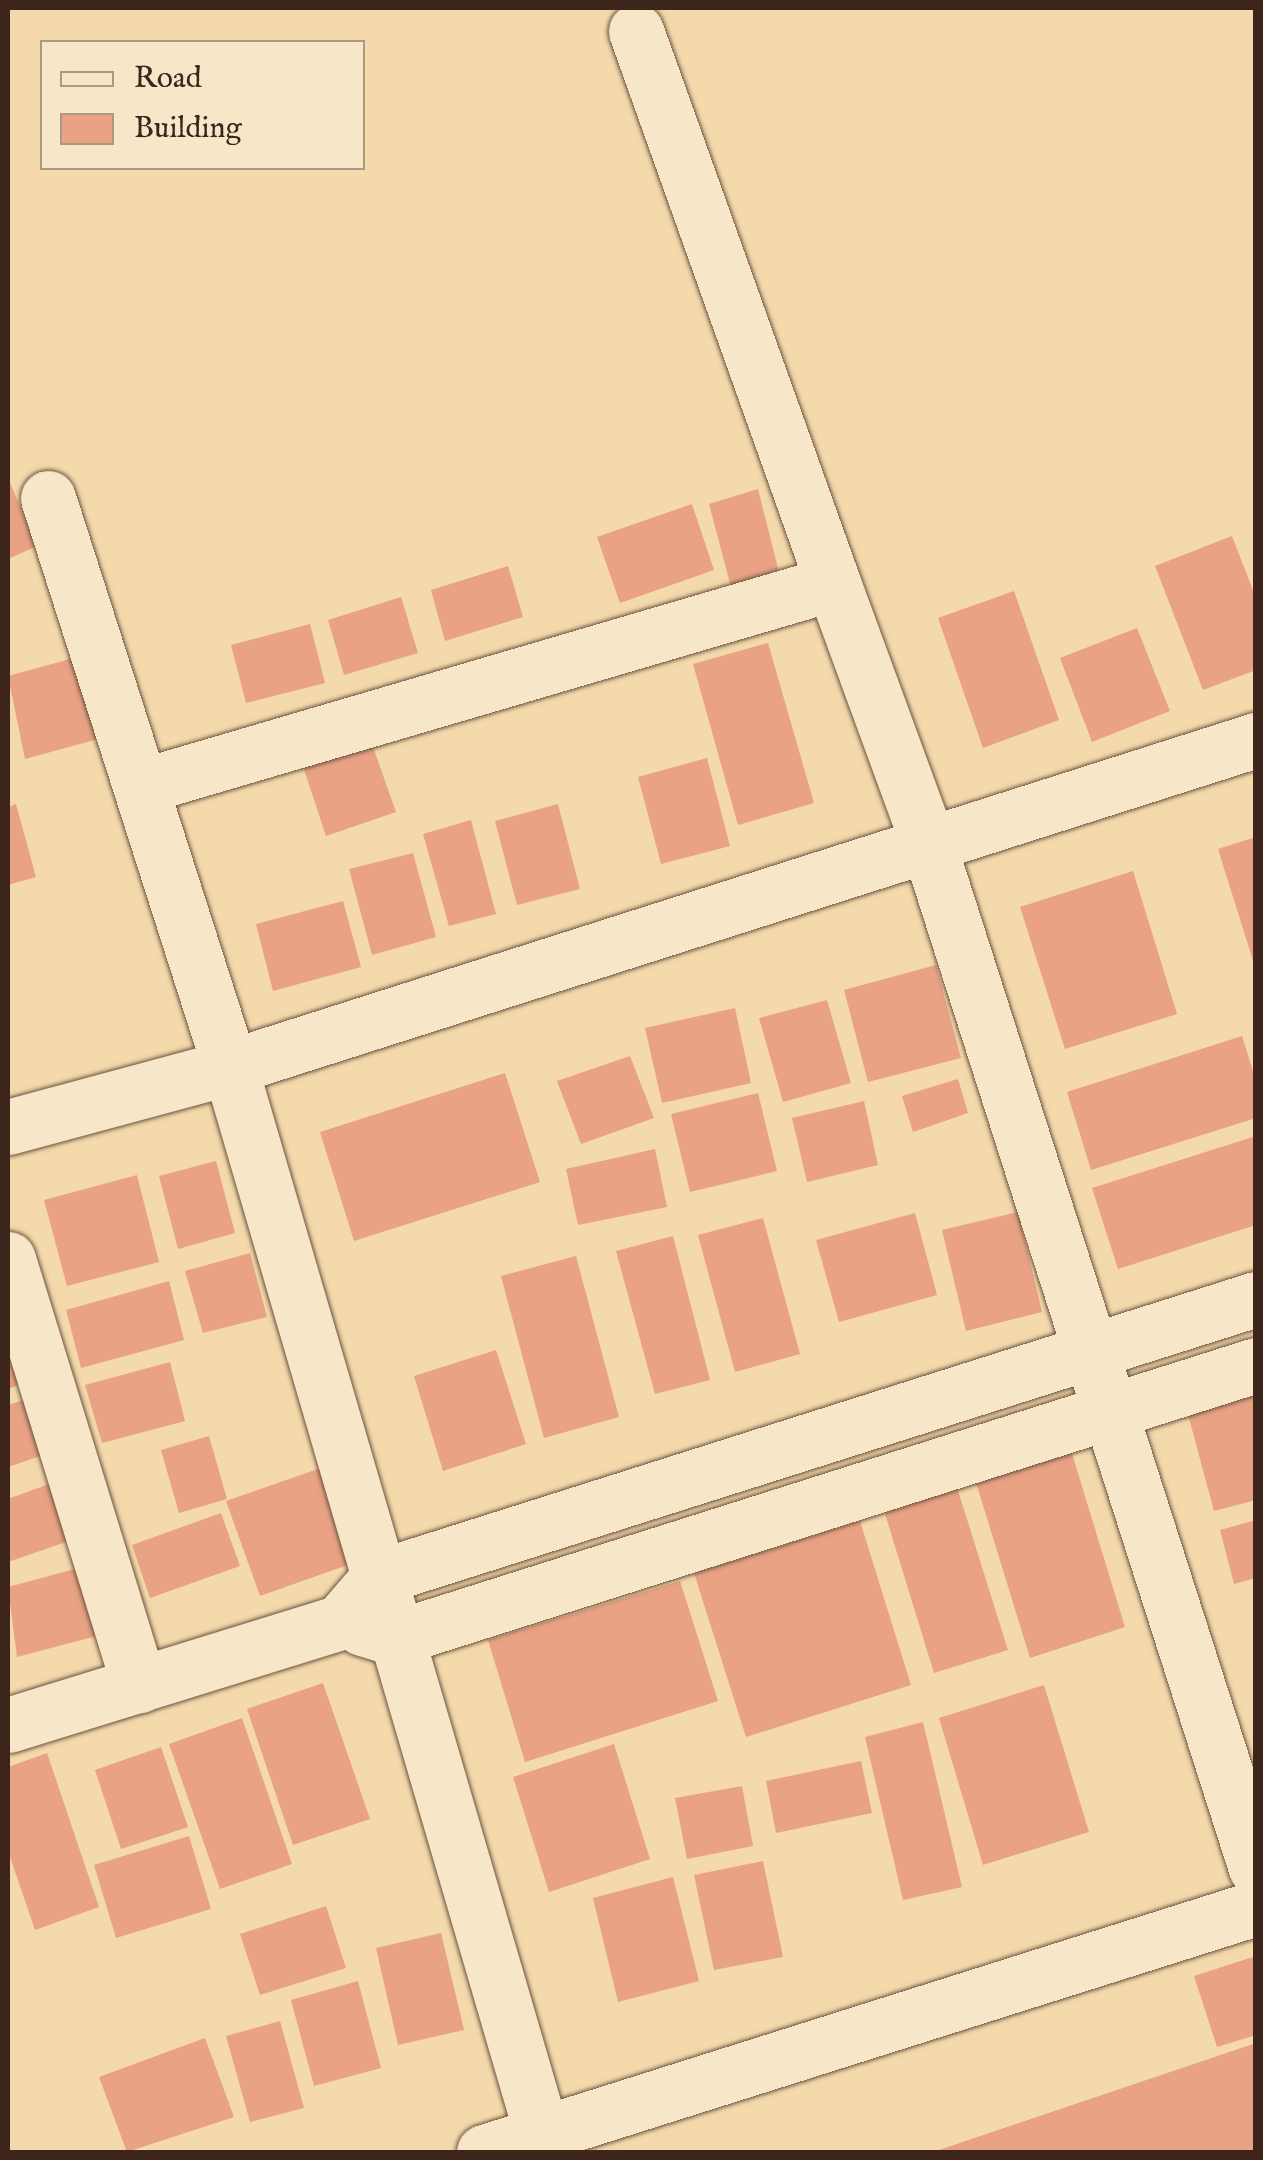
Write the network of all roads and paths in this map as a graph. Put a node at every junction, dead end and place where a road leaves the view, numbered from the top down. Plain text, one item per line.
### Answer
1 (636, 31) dead end
2 (48, 498) dead end
3 (833, 584) junction
4 (1256, 740) edge
5 (142, 786) junction
6 (928, 843) junction
7 (230, 1067) junction
8 (8, 1127) edge
9 (8, 1259) edge
10 (1256, 1298) edge
11 (1087, 1352) junction
12 (1256, 1365) edge
13 (1107, 1414) junction
14 (379, 1577) junction
15 (340, 1622) junction
16 (395, 1638) junction
17 (138, 1685) junction
18 (8, 1725) edge
19 (1256, 1868) edge
20 (1256, 1908) edge
21 (544, 2143) edge
22 (484, 2152) edge

1 - 3 street
2 - 5 street
3 - 5 street
3 - 6 street
4 - 6 street
5 - 7 street
6 - 7 street
6 - 11 street
7 - 8 street
7 - 14 street
9 - 17 street
10 - 11 street
11 - 13 street
11 - 14 street
12 - 13 street
13 - 16 street
13 - 19 street
14 - 15 street
14 - 16 street
15 - 16 street
15 - 17 street
16 - 21 street
17 - 18 street
20 - 21 street
21 - 22 street

